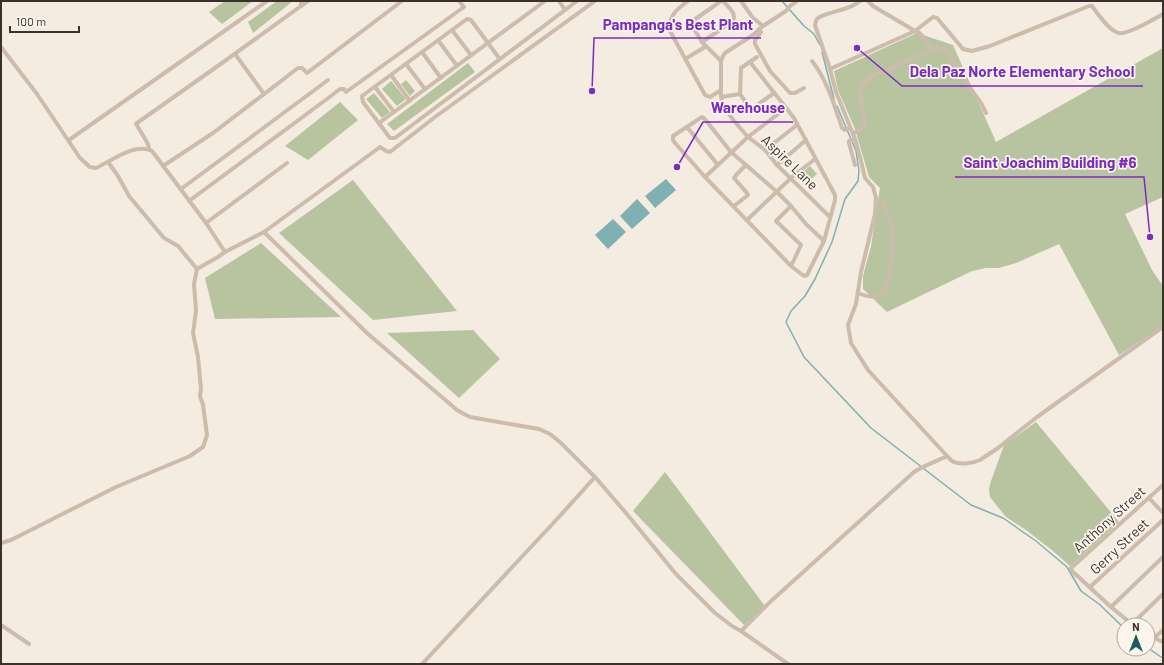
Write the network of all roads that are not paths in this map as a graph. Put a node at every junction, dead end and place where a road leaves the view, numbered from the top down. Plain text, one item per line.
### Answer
1 (267, 1) edge
2 (301, 1) edge
3 (308, 1) edge
4 (402, 1) edge
5 (459, 1) edge
6 (545, 1) edge
7 (559, 1) edge
8 (577, 1) edge
9 (595, 1) edge
10 (688, 1) edge
11 (722, 1) edge
12 (741, 1) edge
13 (797, 1) edge
14 (860, 1) edge
15 (868, 1) edge
16 (301, 6) junction
17 (565, 10) junction
18 (1163, 14) edge
19 (761, 27) junction
20 (452, 30) junction
21 (915, 31) junction
22 (438, 40) junction
23 (702, 42) junction
24 (488, 43) junction
25 (706, 46) junction
26 (1, 47) edge
27 (931, 50) junction
28 (422, 52) junction
29 (235, 54) junction
30 (471, 55) junction
31 (757, 57) dead end
32 (499, 58) junction
33 (685, 59) junction
34 (812, 61) dead end
35 (721, 62) junction
36 (750, 62) junction
37 (406, 64) junction
38 (458, 66) junction
39 (830, 69) junction
40 (391, 75) junction
41 (441, 78) junction
42 (328, 80) dead end
43 (375, 87) junction
44 (804, 88) dead end
45 (425, 89) junction
46 (721, 90) junction
47 (774, 93) junction
48 (264, 94) junction
49 (740, 94) junction
50 (721, 97) junction
51 (410, 101) junction
52 (786, 108) junction
53 (394, 112) junction
54 (986, 113) dead end
55 (379, 123) junction
56 (797, 125) junction
57 (687, 127) junction
58 (848, 129) junction
59 (853, 134) junction
60 (748, 137) junction
61 (69, 140) junction
62 (806, 140) junction
63 (853, 140) junction
64 (149, 149) junction
65 (765, 150) junction
66 (731, 152) junction
67 (856, 156) junction
68 (815, 159) junction
69 (108, 162) junction
70 (288, 163) dead end
71 (718, 165) junction
72 (746, 165) junction
73 (778, 165) junction
74 (855, 165) dead end
75 (163, 166) junction
76 (705, 177) junction
77 (791, 178) junction
78 (181, 189) junction
79 (777, 192) junction
80 (189, 202) junction
81 (884, 203) dead end
82 (734, 206) junction
83 (791, 206) junction
84 (830, 217) junction
85 (747, 220) junction
86 (206, 223) junction
87 (264, 232) junction
88 (824, 241) junction
89 (224, 252) junction
90 (791, 266) junction
91 (198, 269) junction
92 (858, 293) junction
93 (1163, 327) edge
94 (946, 456) junction
95 (594, 477) junction
96 (1163, 485) edge
97 (1149, 498) junction
98 (1163, 513) edge
99 (1163, 520) edge
100 (1, 543) edge
101 (1163, 557) edge
102 (1090, 587) junction
103 (1163, 594) edge
104 (1111, 607) junction
105 (1123, 617) edge
106 (1139, 617) edge
107 (1, 625) edge
108 (741, 631) junction
109 (29, 644) dead end
110 (422, 664) edge
111 (788, 664) edge

1 - 61 street
2 - 16 street
3 - 16 street
4 - 48 street
5 - 80 street
6 - 24 street
7 - 17 street
8 - 17 street
9 - 87 street
10 - 33 street
11 - 23 street
11 - 23 street
12 - 19 street
13 - 19 street
14 - 39 street
15 - 21 street
16 - 29 street
17 - 32 street
18 - 21 street
19 - 35 street
19 - 44 street
20 - 22 street
20 - 24 street
20 - 30 street
21 - 27 street
21 - 39 street
22 - 28 street
22 - 38 street
23 - 25 street
24 - 30 street
24 - 32 street
25 - 33 street
25 - 35 street
26 - 61 street
27 - 54 street
27 - 59 street
28 - 37 street
28 - 41 street
29 - 48 street
29 - 64 street
30 - 38 street
31 - 36 street
32 - 55 street
33 - 46 street
34 - 58 street
35 - 46 street, Aspire Lane
36 - 47 street
36 - 49 street
37 - 40 street
37 - 45 street
38 - 41 street
39 - 58 street
40 - 43 street
40 - 51 street
41 - 45 street
42 - 78 street
43 - 53 street
43 - 55 street
45 - 51 street
46 - 50 street, Aspire Lane
47 - 49 street
47 - 52 street
48 - 75 street
49 - 50 street
50 - 60 street, Aspire Lane
51 - 53 street
52 - 56 street
52 - 60 street
53 - 55 street
56 - 62 street
56 - 65 street
57 - 66 street
57 - 71 street
57 - 76 street
58 - 59 street
59 - 63 street
60 - 65 street, Aspire Lane
60 - 66 street
61 - 69 street
62 - 68 street
62 - 73 street
63 - 67 street
63 - 67 street
64 - 69 street
64 - 75 street
65 - 73 street, Aspire Lane
66 - 71 street
66 - 72 street
67 - 74 street
67 - 92 street
68 - 77 street
68 - 84 street
69 - 91 street
70 - 86 street
71 - 76 street
72 - 79 street
72 - 82 street
73 - 77 street, Aspire Lane
75 - 78 street
76 - 82 street
77 - 79 street
77 - 84 street, Aspire Lane
78 - 80 street
79 - 83 street
79 - 85 street
80 - 86 street
81 - 92 street
82 - 85 street
83 - 88 street
83 - 90 street
84 - 88 street
85 - 90 street
86 - 89 street
87 - 89 street
87 - 95 street
88 - 90 street
89 - 91 street
91 - 100 street
92 - 94 street
93 - 94 street
94 - 108 street
95 - 108 street
95 - 110 street
96 - 97 street, Anthony Street
97 - 98 street
97 - 102 street, Anthony Street
99 - 102 street, Gerry Street
101 - 104 street
102 - 104 street
103 - 106 street
104 - 105 street
107 - 109 street
108 - 111 street

